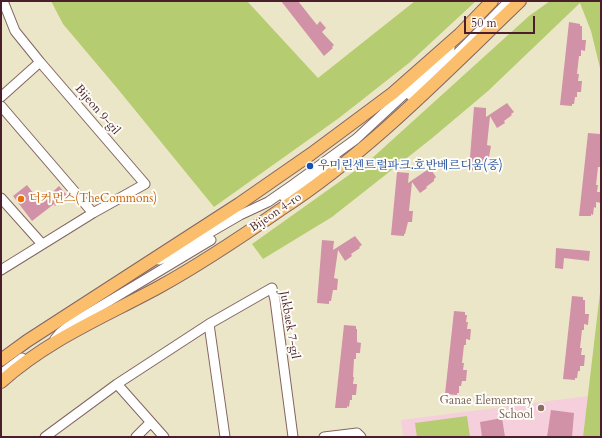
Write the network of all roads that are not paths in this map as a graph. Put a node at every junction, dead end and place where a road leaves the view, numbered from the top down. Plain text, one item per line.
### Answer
1 (3, 1) edge
2 (492, 1) edge
3 (499, 1) edge
4 (509, 1) edge
5 (520, 1) edge
6 (460, 34) junction
7 (441, 60) junction
8 (40, 62) junction
9 (1, 97) edge
10 (1, 106) edge
11 (344, 164) junction
12 (320, 174) junction
13 (1, 198) edge
14 (93, 213) junction
15 (42, 244) junction
16 (169, 256) junction
17 (142, 267) junction
18 (1, 270) edge
19 (209, 324) junction
20 (60, 333) junction
21 (52, 343) junction
22 (1, 360) edge
23 (1, 366) edge
24 (1, 374) edge
25 (1, 382) edge
26 (117, 384) junction
27 (150, 423) junction
28 (46, 437) edge
29 (136, 437) edge
30 (164, 437) edge
31 (225, 437) edge
32 (293, 437) edge
33 (324, 437) edge
34 (361, 437) edge

1 - 8 street, Bijeon 9-gil
2 - 6 main road
3 - 7 street
4 - 12 street
5 - 11 main road, Bijeon 4-ro
6 - 7 street
6 - 17 main road
7 - 16 street
8 - 9 street
8 - 14 street, Bijeon 9-gil
10 - 14 street
11 - 12 street
11 - 21 main road, Bijeon 4-ro
12 - 20 street
13 - 15 street
14 - 15 street, Bijeon 9-gil
15 - 18 street, Bijeon 9-gil
16 - 17 street
16 - 23 street
17 - 22 main road
19 - 26 street, Jukbaek 7-gil
19 - 31 street
19 - 32 street, Jukbaek 7-gil
20 - 21 street
20 - 24 street
21 - 25 main road, Bijeon 4-ro
26 - 27 street
26 - 28 street, Jukbaek 7-gil
27 - 29 street
27 - 30 street
33 - 34 street

